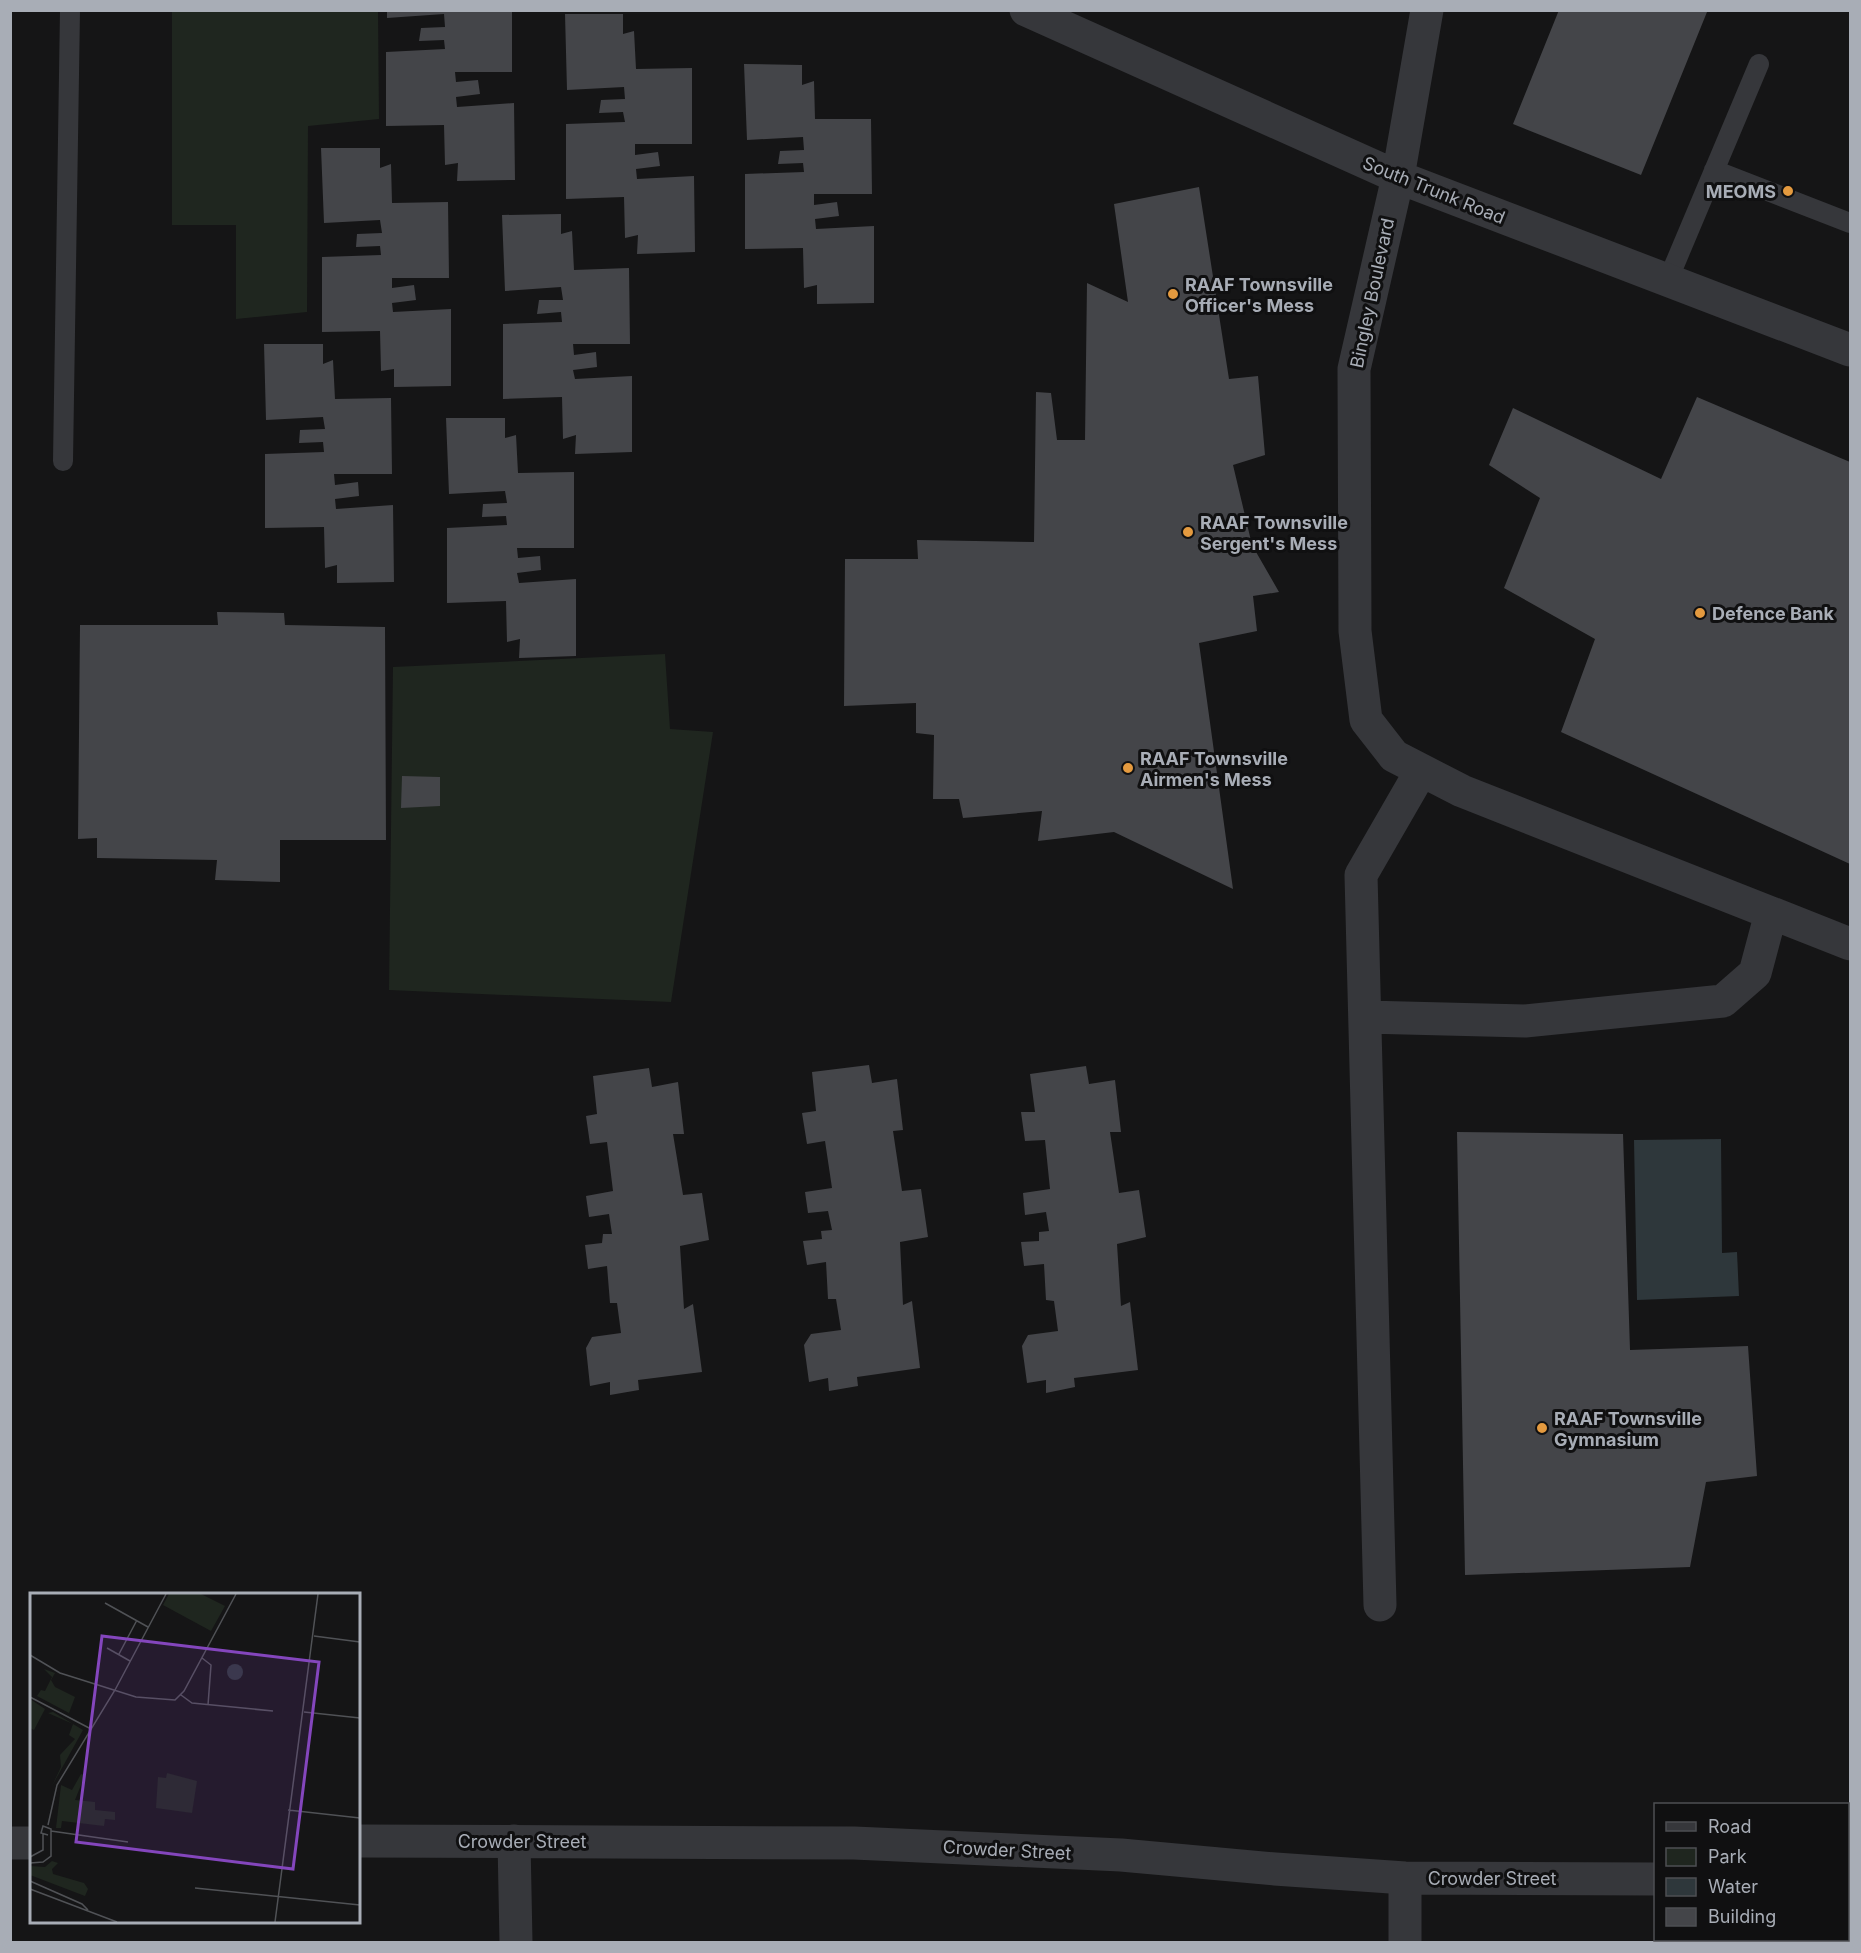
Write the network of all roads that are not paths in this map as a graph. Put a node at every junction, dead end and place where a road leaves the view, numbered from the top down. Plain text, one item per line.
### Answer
1 (70, 10) edge
2 (1026, 10) edge
3 (1427, 10) edge
4 (1758, 64) dead end
5 (1714, 170) junction
6 (1398, 177) junction
7 (1851, 223) edge
8 (1668, 280) junction
9 (1851, 350) edge
10 (63, 460) dead end
11 (1421, 771) junction
12 (1771, 913) junction
13 (1851, 944) edge
14 (1365, 1017) junction
15 (1380, 1605) dead end
16 (360, 1841) edge
17 (514, 1841) junction
18 (10, 1843) edge
19 (30, 1843) edge
20 (1405, 1878) junction
21 (1654, 1879) edge
22 (516, 1942) edge
23 (1406, 1942) edge

1 - 10 lane
2 - 6 street, South Trunk Road
3 - 6 street, Bingley Boulevard
4 - 5 lane
5 - 7 lane
5 - 8 lane
6 - 8 street, South Trunk Road
6 - 11 street, Bingley Boulevard
8 - 9 street, South Trunk Road
11 - 12 street, Bingley Boulevard
11 - 14 street
12 - 13 street, Bingley Boulevard
12 - 14 street
14 - 15 street
16 - 17 street, Crowder Street
17 - 20 street, Crowder Street
17 - 22 street
18 - 19 street
20 - 21 street, Crowder Street
20 - 23 street

